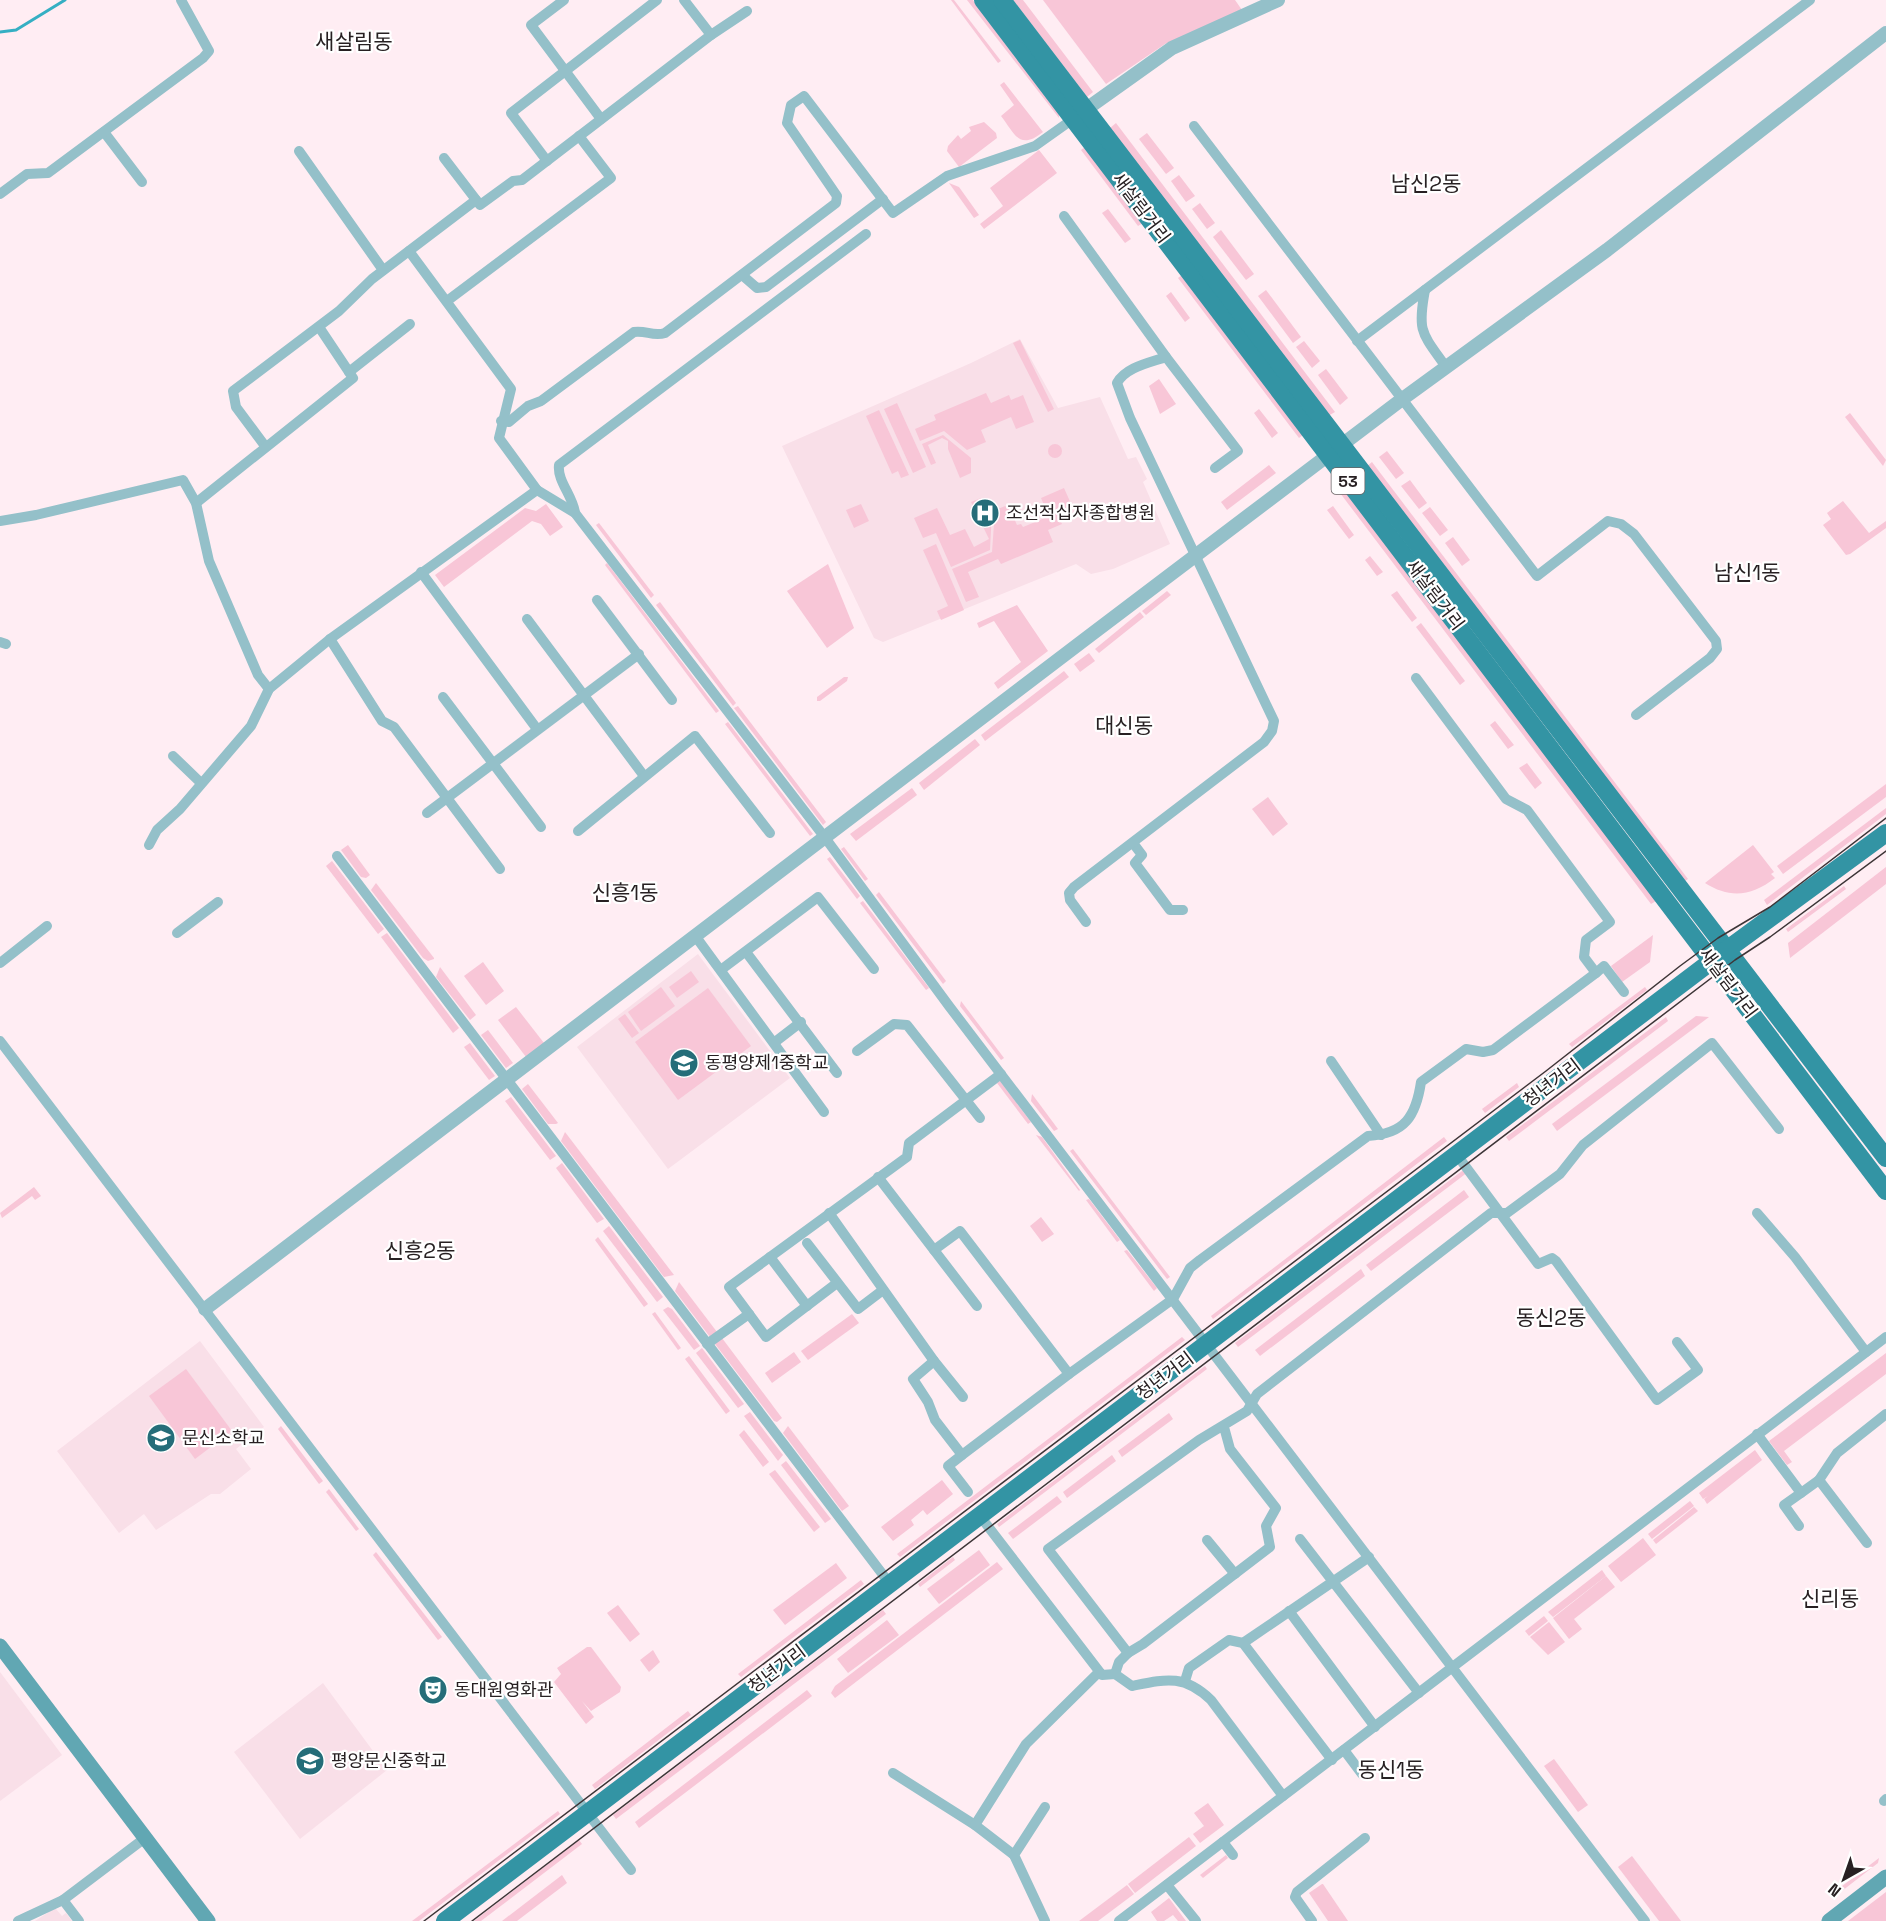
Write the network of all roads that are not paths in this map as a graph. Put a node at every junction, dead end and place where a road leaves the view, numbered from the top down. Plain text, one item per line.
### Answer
1 (181, 0) edge
2 (564, 0) edge
3 (657, 0) edge
4 (684, 0) edge
5 (983, 0) edge
6 (1002, 0) edge
7 (1278, 0) edge
8 (1810, 0) edge
9 (747, 10) dead end
10 (1886, 33) edge
11 (711, 34) junction
12 (564, 70) junction
13 (1079, 114) junction
14 (601, 120) junction
15 (1194, 126) dead end
16 (104, 132) junction
17 (579, 136) junction
18 (299, 152) dead end
19 (444, 158) dead end
20 (547, 161) junction
21 (142, 182) dead end
22 (0, 194) edge
23 (883, 199) junction
24 (476, 200) junction
25 (1064, 216) dead end
26 (866, 234) dead end
27 (409, 250) junction
28 (383, 270) junction
29 (742, 275) junction
30 (1425, 290) junction
31 (447, 301) junction
32 (410, 324) dead end
33 (318, 327) junction
34 (1357, 341) junction
35 (1166, 357) junction
36 (1446, 367) junction
37 (350, 372) junction
38 (1401, 400) junction
39 (501, 421) junction
40 (265, 446) junction
41 (1335, 451) junction
42 (1215, 468) dead end
43 (537, 490) junction
44 (196, 503) junction
45 (575, 513) junction
46 (0, 520) edge
47 (1196, 558) junction
48 (422, 572) junction
49 (597, 600) dead end
50 (527, 619) dead end
51 (330, 639) junction
52 (639, 654) junction
53 (1416, 678) dead end
54 (269, 689) junction
55 (583, 695) junction
56 (443, 697) dead end
57 (672, 699) dead end
58 (1636, 715) dead end
59 (537, 729) junction
60 (173, 756) dead end
61 (493, 763) junction
62 (644, 776) junction
63 (201, 783) junction
64 (447, 797) junction
65 (427, 813) dead end
66 (541, 828) dead end
67 (578, 831) dead end
68 (770, 833) dead end
69 (1886, 833) edge
70 (826, 839) junction
71 (1133, 843) junction
72 (149, 844) dead end
73 (337, 856) dead end
74 (500, 869) dead end
75 (218, 902) dead end
76 (1183, 910) dead end
77 (1086, 922) dead end
78 (47, 926) dead end
79 (177, 933) dead end
80 (696, 937) junction
81 (1727, 950) junction
82 (746, 952) junction
83 (1712, 962) junction
84 (0, 963) edge
85 (722, 969) junction
86 (874, 969) dead end
87 (1596, 973) junction
88 (1624, 992) dead end
89 (801, 1022) junction
90 (0, 1041) edge
91 (775, 1042) junction
92 (857, 1051) dead end
93 (1331, 1061) dead end
94 (837, 1073) dead end
95 (1001, 1074) junction
96 (507, 1080) junction
97 (966, 1100) junction
98 (824, 1112) dead end
99 (980, 1118) dead end
100 (1779, 1129) dead end
101 (1381, 1135) junction
102 (1457, 1155) junction
103 (1886, 1158) edge
104 (878, 1177) junction
105 (1886, 1191) edge
106 (829, 1213) junction
107 (1757, 1213) dead end
108 (1501, 1214) junction
109 (807, 1243) dead end
110 (934, 1250) junction
111 (770, 1257) junction
112 (837, 1283) junction
113 (883, 1290) junction
114 (1173, 1299) junction
115 (807, 1306) junction
116 (977, 1306) dead end
117 (205, 1310) junction
118 (749, 1314) junction
119 (1886, 1337) edge
120 (1677, 1342) dead end
121 (707, 1344) junction
122 (1207, 1344) junction
123 (1866, 1352) junction
124 (934, 1362) junction
125 (1069, 1374) junction
126 (963, 1397) dead end
127 (1252, 1402) junction
128 (1886, 1414) edge
129 (1224, 1427) junction
130 (1757, 1434) junction
131 (962, 1455) junction
132 (1819, 1480) junction
133 (968, 1492) dead end
134 (1801, 1493) junction
135 (980, 1516) junction
136 (1798, 1526) dead end
137 (1300, 1539) dead end
138 (1207, 1540) dead end
139 (1867, 1543) dead end
140 (1369, 1557) junction
141 (1235, 1574) junction
142 (1333, 1581) junction
143 (890, 1584) junction
144 (1288, 1611) junction
145 (1242, 1644) junction
146 (0, 1646) edge
147 (1128, 1653) junction
148 (1454, 1667) junction
149 (1099, 1672) junction
150 (1115, 1674) junction
151 (1185, 1682) junction
152 (1419, 1693) junction
153 (1374, 1727) junction
154 (1344, 1750) junction
155 (1332, 1760) junction
156 (893, 1773) dead end
157 (1362, 1774) dead end
158 (1283, 1797) junction
159 (1045, 1807) dead end
160 (588, 1813) junction
161 (975, 1825) junction
162 (145, 1838) junction
163 (1365, 1838) dead end
164 (1223, 1842) junction
165 (1014, 1855) junction
166 (1233, 1855) dead end
167 (631, 1870) dead end
168 (1886, 1877) edge
169 (1167, 1885) junction
170 (63, 1900) junction
171 (18, 1921) edge
172 (79, 1921) edge
173 (208, 1921) edge
174 (445, 1921) edge
175 (1045, 1921) edge
176 (1119, 1921) edge
177 (1196, 1921) edge
178 (1312, 1921) edge
179 (1646, 1921) edge
180 (1829, 1921) edge

1 - 16 street
2 - 12 street
3 - 12 street
4 - 11 street
5 - 13 main road, 새살림거리 / 53
6 - 13 main road, 새살림거리 / 53
7 - 13 street
8 - 30 street
9 - 11 street
10 - 36 street
11 - 14 street
12 - 14 street
12 - 20 street
13 - 23 street
13 - 41 main road, 새살림거리 / 53
14 - 17 street
15 - 34 street
16 - 21 street
16 - 22 street
17 - 20 street
17 - 31 street
18 - 28 street
19 - 24 street
20 - 24 street
23 - 29 street
23 - 29 street
24 - 27 street
25 - 35 street
26 - 45 street
27 - 28 street
27 - 31 street
28 - 33 street
29 - 39 street
30 - 34 street
30 - 36 street
31 - 39 street
32 - 37 street
33 - 37 street
33 - 40 street
34 - 38 street
35 - 42 street
35 - 47 street
36 - 38 street
37 - 40 street
38 - 41 street
38 - 58 street
39 - 43 street
40 - 44 street
41 - 47 street
41 - 81 main road, 새살림거리 / 53
41 - 83 main road, 새살림거리 / 53
43 - 45 street
43 - 48 street
44 - 46 street
44 - 54 street
45 - 70 street
47 - 70 street
47 - 71 street
48 - 51 street
48 - 59 street
49 - 52 street
50 - 55 street
51 - 54 street
51 - 64 street
52 - 55 street
52 - 57 street
53 - 87 street
54 - 63 street
55 - 59 street
55 - 62 street
56 - 61 street
59 - 61 street
60 - 63 street
61 - 64 street
61 - 66 street
62 - 67 street
62 - 68 street
63 - 72 street
64 - 65 street
64 - 74 street
69 - 81 main road, 청년거리
70 - 80 street
70 - 95 street
71 - 76 street
71 - 77 street
73 - 96 street
75 - 79 street
78 - 84 street
80 - 85 street
80 - 96 street
81 - 83 main road, 청년거리
81 - 103 main road, 새살림거리
82 - 85 street
82 - 86 street
82 - 89 street
83 - 102 main road, 청년거리
83 - 105 main road, 새살림거리
85 - 91 street
87 - 88 street
87 - 101 street
89 - 91 street
89 - 94 street
90 - 117 street
91 - 98 street
92 - 97 street
93 - 101 street
95 - 97 street
95 - 114 street
96 - 117 street
96 - 121 street
97 - 99 street
97 - 104 street
100 - 108 street
101 - 114 street
102 - 108 street
102 - 122 main road, 청년거리
104 - 106 street
104 - 110 street
106 - 111 street
106 - 113 street
107 - 123 street
108 - 120 street
108 - 127 street
109 - 112 street
110 - 116 street
110 - 125 street
111 - 115 street
111 - 118 street
112 - 113 street
112 - 115 street
113 - 124 street
114 - 122 street
114 - 125 street
115 - 118 street
117 - 160 street
118 - 121 street
119 - 123 street
121 - 143 street
122 - 127 street
122 - 135 main road, 청년거리
123 - 130 street
124 - 126 street
124 - 131 street
125 - 131 street
127 - 129 street
127 - 140 street
128 - 132 street
129 - 141 street
129 - 147 street
130 - 134 street
130 - 148 street
131 - 133 street
132 - 134 street
132 - 139 street
134 - 136 street
135 - 143 main road, 청년거리
135 - 149 street
137 - 142 street
138 - 141 street
140 - 142 street
140 - 148 street
141 - 147 street
142 - 144 street
142 - 152 street
143 - 160 main road, 청년거리
144 - 145 street
144 - 153 street
145 - 151 street
145 - 155 street
146 - 162 main road
147 - 150 street
148 - 152 street
148 - 179 street
149 - 150 street
149 - 161 street
150 - 151 street
151 - 158 street
152 - 153 street
153 - 154 street
154 - 155 street
154 - 157 street
155 - 158 street
156 - 161 street
158 - 164 street
159 - 165 street
160 - 167 street
160 - 174 main road, 청년거리
161 - 165 street
162 - 170 street
162 - 173 main road
163 - 178 street
164 - 166 street
164 - 169 street
165 - 175 street
168 - 180 main road
169 - 176 street
169 - 177 street
170 - 171 street
170 - 172 street

